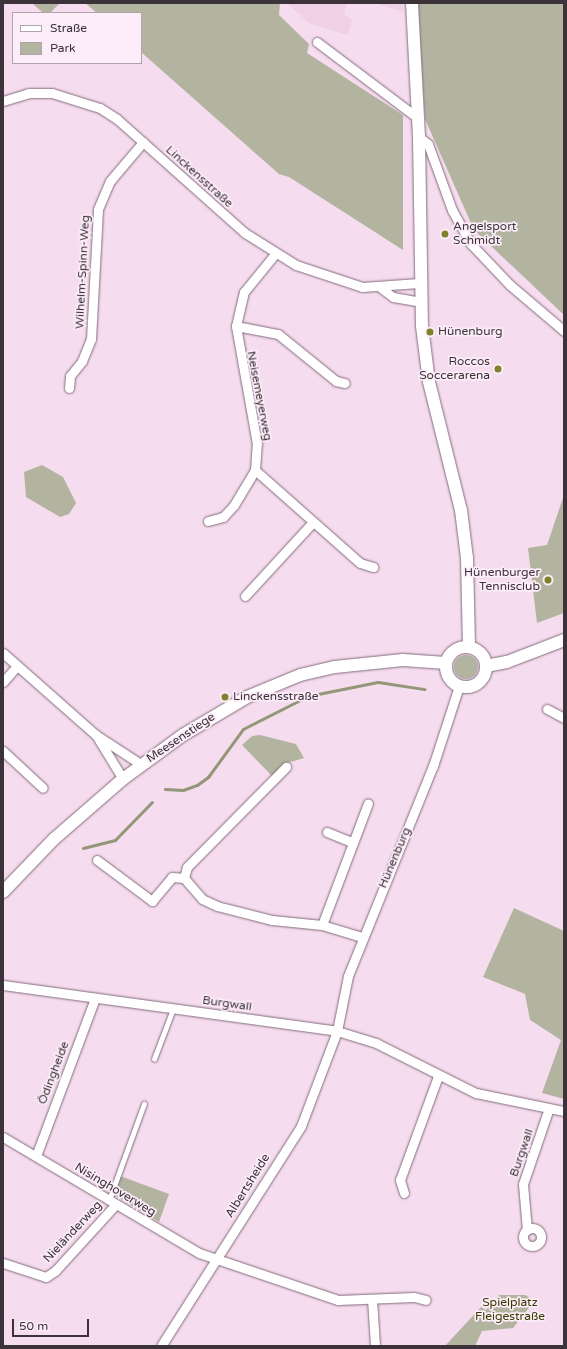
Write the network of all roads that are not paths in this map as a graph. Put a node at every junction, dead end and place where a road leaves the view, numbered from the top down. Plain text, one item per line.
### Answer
1 (412, 3) edge
2 (317, 42) dead end
3 (3, 101) edge
4 (418, 118) junction
5 (419, 137) junction
6 (143, 142) junction
7 (275, 254) junction
8 (419, 283) junction
9 (380, 288) junction
10 (420, 302) junction
11 (236, 326) junction
12 (564, 331) edge
13 (345, 383) dead end
14 (69, 388) dead end
15 (255, 470) junction
16 (208, 521) dead end
17 (313, 522) junction
18 (373, 567) dead end
19 (245, 596) dead end
20 (564, 640) edge
21 (469, 647) junction
22 (3, 653) edge
23 (446, 663) junction
24 (17, 666) junction
25 (486, 666) junction
26 (3, 682) edge
27 (459, 686) junction
28 (547, 709) dead end
29 (564, 718) edge
30 (96, 735) junction
31 (3, 751) edge
32 (142, 765) junction
33 (286, 768) dead end
34 (123, 779) junction
35 (43, 788) dead end
36 (368, 803) dead end
37 (327, 832) dead end
38 (352, 842) junction
39 (97, 860) dead end
40 (184, 878) junction
41 (3, 892) edge
42 (322, 925) junction
43 (362, 937) junction
44 (3, 985) edge
45 (95, 998) junction
46 (173, 1009) junction
47 (337, 1031) junction
48 (154, 1059) dead end
49 (438, 1076) junction
50 (144, 1104) dead end
51 (549, 1108) junction
52 (564, 1111) edge
53 (3, 1137) edge
54 (36, 1156) junction
55 (404, 1193) dead end
56 (112, 1203) junction
57 (527, 1230) dead end
58 (217, 1258) junction
59 (3, 1263) edge
60 (372, 1299) junction
61 (426, 1300) dead end
62 (161, 1346) edge
63 (375, 1346) edge

1 - 4 street
2 - 4 street
3 - 6 street, Linckensstraße
4 - 5 street
5 - 8 street
5 - 12 street
6 - 7 street, Linckensstraße
6 - 14 street, Wilhelm-Spinn-Weg
7 - 9 street, Linckensstraße
7 - 11 street, Neisemeyerweg
8 - 9 street, Linckensstraße
8 - 10 street
9 - 10 street, Linckensstraße
10 - 21 street
11 - 13 street
11 - 15 street, Neisemeyerweg
15 - 16 street, Neisemeyerweg
15 - 17 street
17 - 18 street
17 - 19 street
20 - 25 street
21 - 23 street
21 - 25 street
22 - 24 street
23 - 27 street
23 - 32 street, Meesenstiege
24 - 26 street
24 - 30 street
25 - 27 street
27 - 43 street, Hünenburg
28 - 29 street
30 - 32 street
30 - 34 street
31 - 35 street
32 - 34 street, Meesenstiege
33 - 40 street
34 - 41 street, Meesenstiege
36 - 38 street
37 - 38 street
38 - 42 street
39 - 40 street
40 - 42 street
42 - 43 street
43 - 47 street, Hünenburg
44 - 45 street, Burgwall
45 - 46 street, Burgwall
45 - 54 street, Ödingheide
46 - 47 street, Burgwall
46 - 48 lane
47 - 49 street, Burgwall
47 - 58 street, Albertsheide
49 - 51 street, Burgwall
49 - 55 street
50 - 56 lane
51 - 52 street, Burgwall
51 - 57 street, Burgwall
53 - 54 street, Nisinghoverweg
54 - 56 street, Nisinghoverweg
56 - 58 street, Nisinghoverweg
56 - 59 street, Nieländerweg
58 - 60 street, Nisinghoverweg
58 - 62 street, Albertsheide
60 - 61 street, Nisinghoverweg
60 - 63 street

